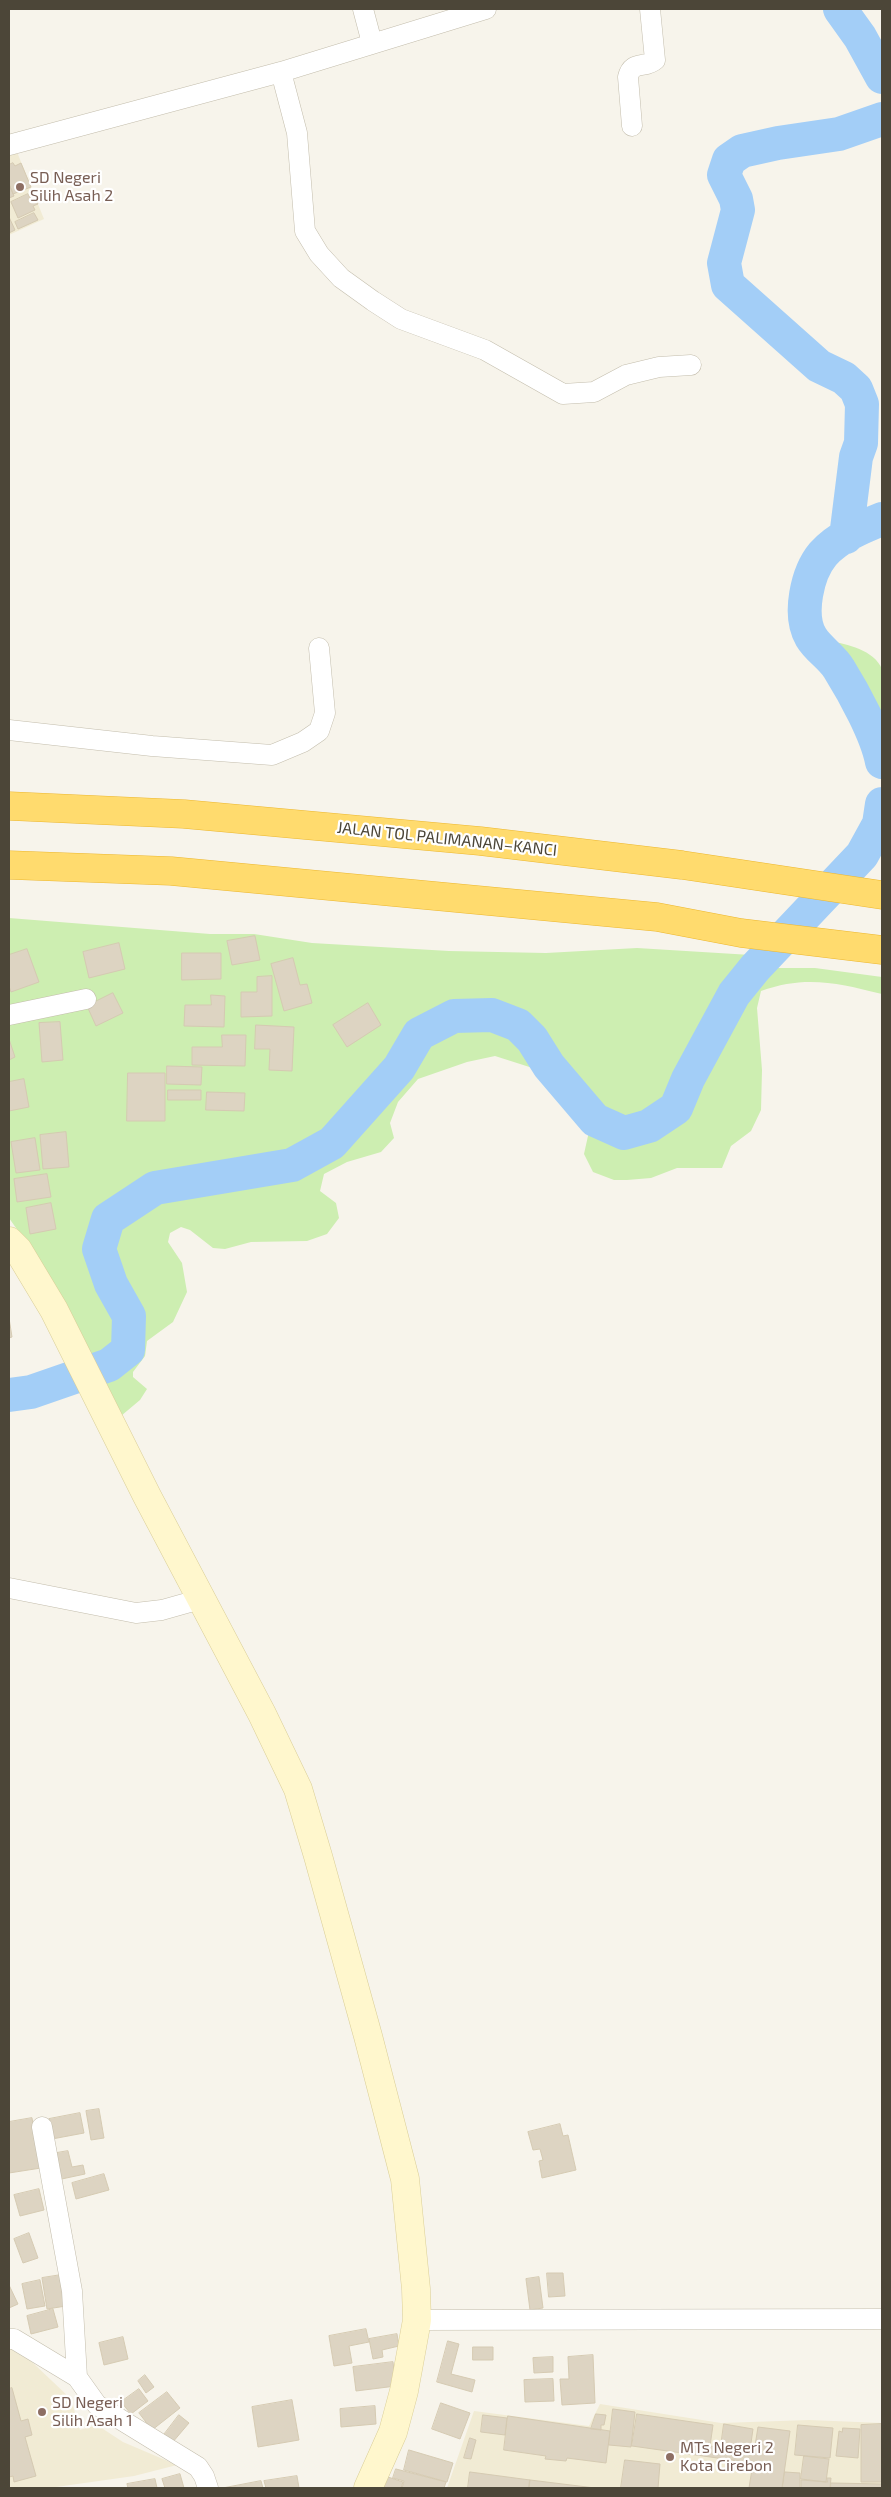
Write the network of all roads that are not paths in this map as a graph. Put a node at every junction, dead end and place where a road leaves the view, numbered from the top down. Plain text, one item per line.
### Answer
1 (364, 9) edge
2 (486, 9) edge
3 (650, 9) edge
4 (372, 43) junction
5 (281, 72) junction
6 (632, 126) dead end
7 (9, 145) edge
8 (690, 365) dead end
9 (319, 648) dead end
10 (9, 730) edge
11 (9, 806) edge
12 (9, 865) edge
13 (880, 894) edge
14 (877, 949) edge
15 (86, 1000) dead end
16 (9, 1015) edge
17 (12, 1241) edge
18 (9, 1588) edge
19 (201, 1599) junction
20 (42, 2127) dead end
21 (882, 2319) edge
22 (417, 2320) junction
23 (9, 2338) edge
24 (76, 2377) junction
25 (208, 2488) edge
26 (368, 2488) edge

1 - 4 street
2 - 4 street
3 - 6 street
4 - 5 street
5 - 7 street
5 - 8 street
9 - 10 street
11 - 13 highway, JALAN TOL PALIMANAN–KANCI
12 - 14 highway
15 - 16 street
17 - 19 street
18 - 19 street
19 - 22 street
20 - 24 street
21 - 22 street
22 - 26 street
23 - 24 street
24 - 25 street

